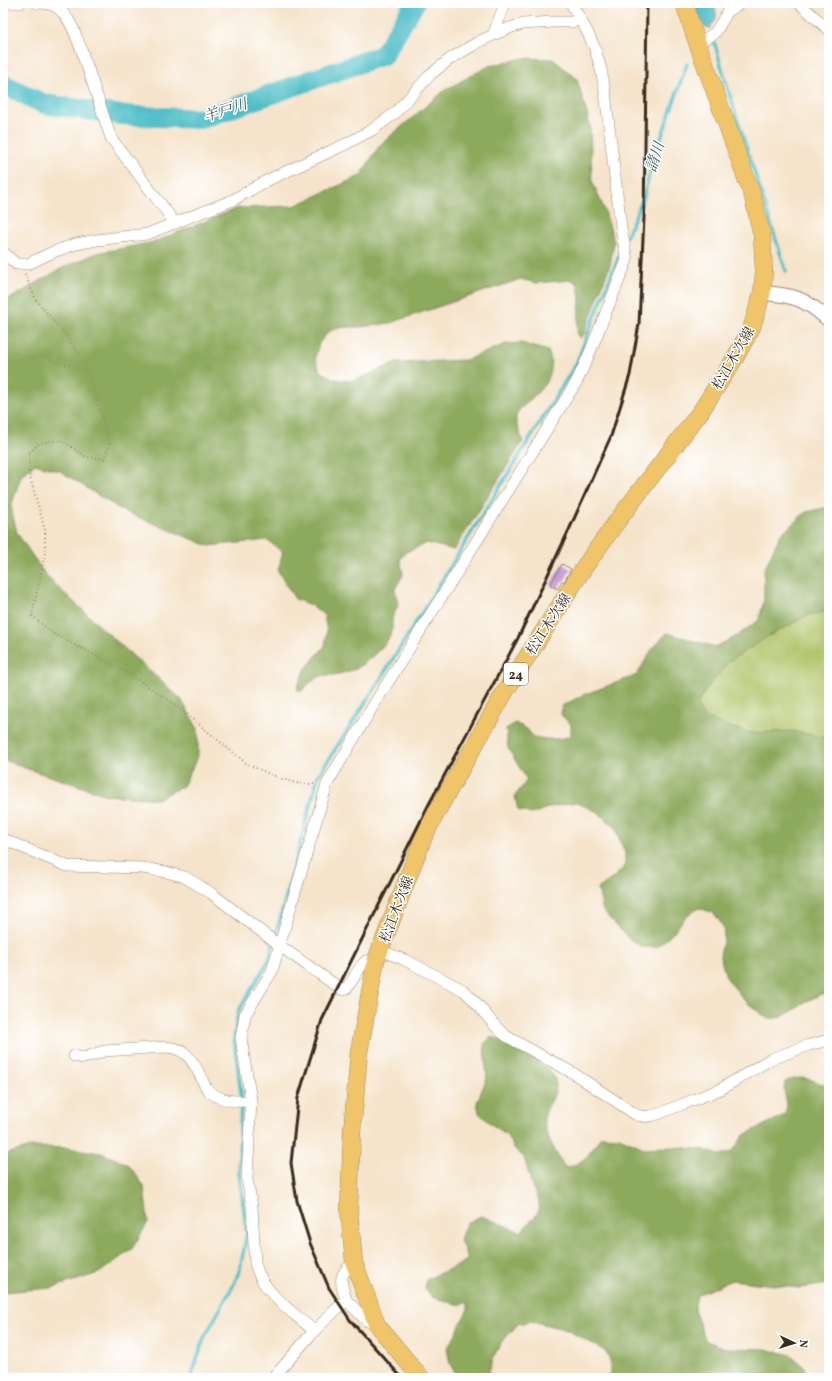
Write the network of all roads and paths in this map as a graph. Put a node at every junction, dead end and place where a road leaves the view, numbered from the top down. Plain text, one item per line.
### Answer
1 (7, 3) edge
2 (20, 3) edge
3 (37, 3) edge
4 (504, 3) edge
5 (571, 3) edge
6 (684, 3) edge
7 (740, 3) edge
8 (799, 3) edge
9 (580, 19) junction
10 (829, 30) edge
11 (494, 33) junction
12 (697, 42) junction
13 (175, 223) junction
14 (3, 252) edge
15 (21, 264) junction
16 (762, 293) junction
17 (829, 320) edge
18 (3, 362) edge
19 (88, 371) junction
20 (327, 784) junction
21 (3, 839) edge
22 (275, 943) junction
23 (378, 955) junction
24 (829, 1040) edge
25 (74, 1056) dead end
26 (245, 1101) junction
27 (354, 1262) junction
28 (346, 1300) junction
29 (377, 1325) junction
30 (314, 1331) junction
31 (273, 1378) edge
32 (421, 1378) edge

1 - 2 street
3 - 13 street
4 - 11 street
5 - 9 street
6 - 12 main road, 松江木次線 / 24
7 - 12 street
8 - 10 street
9 - 11 street
9 - 20 street
11 - 13 street
12 - 16 main road, 松江木次線 / 24
13 - 15 street
14 - 15 street
15 - 19 path
16 - 17 street
16 - 23 main road, 松江木次線 / 24
18 - 19 path
19 - 20 path
20 - 22 street
21 - 22 street
22 - 23 street
22 - 26 street
23 - 24 street
23 - 27 main road, 松江木次線 / 24
25 - 26 street
26 - 30 street
27 - 28 street
27 - 29 main road, 松江木次線 / 24
28 - 29 street
28 - 30 street
29 - 32 main road, 松江木次線 / 24
30 - 31 street

